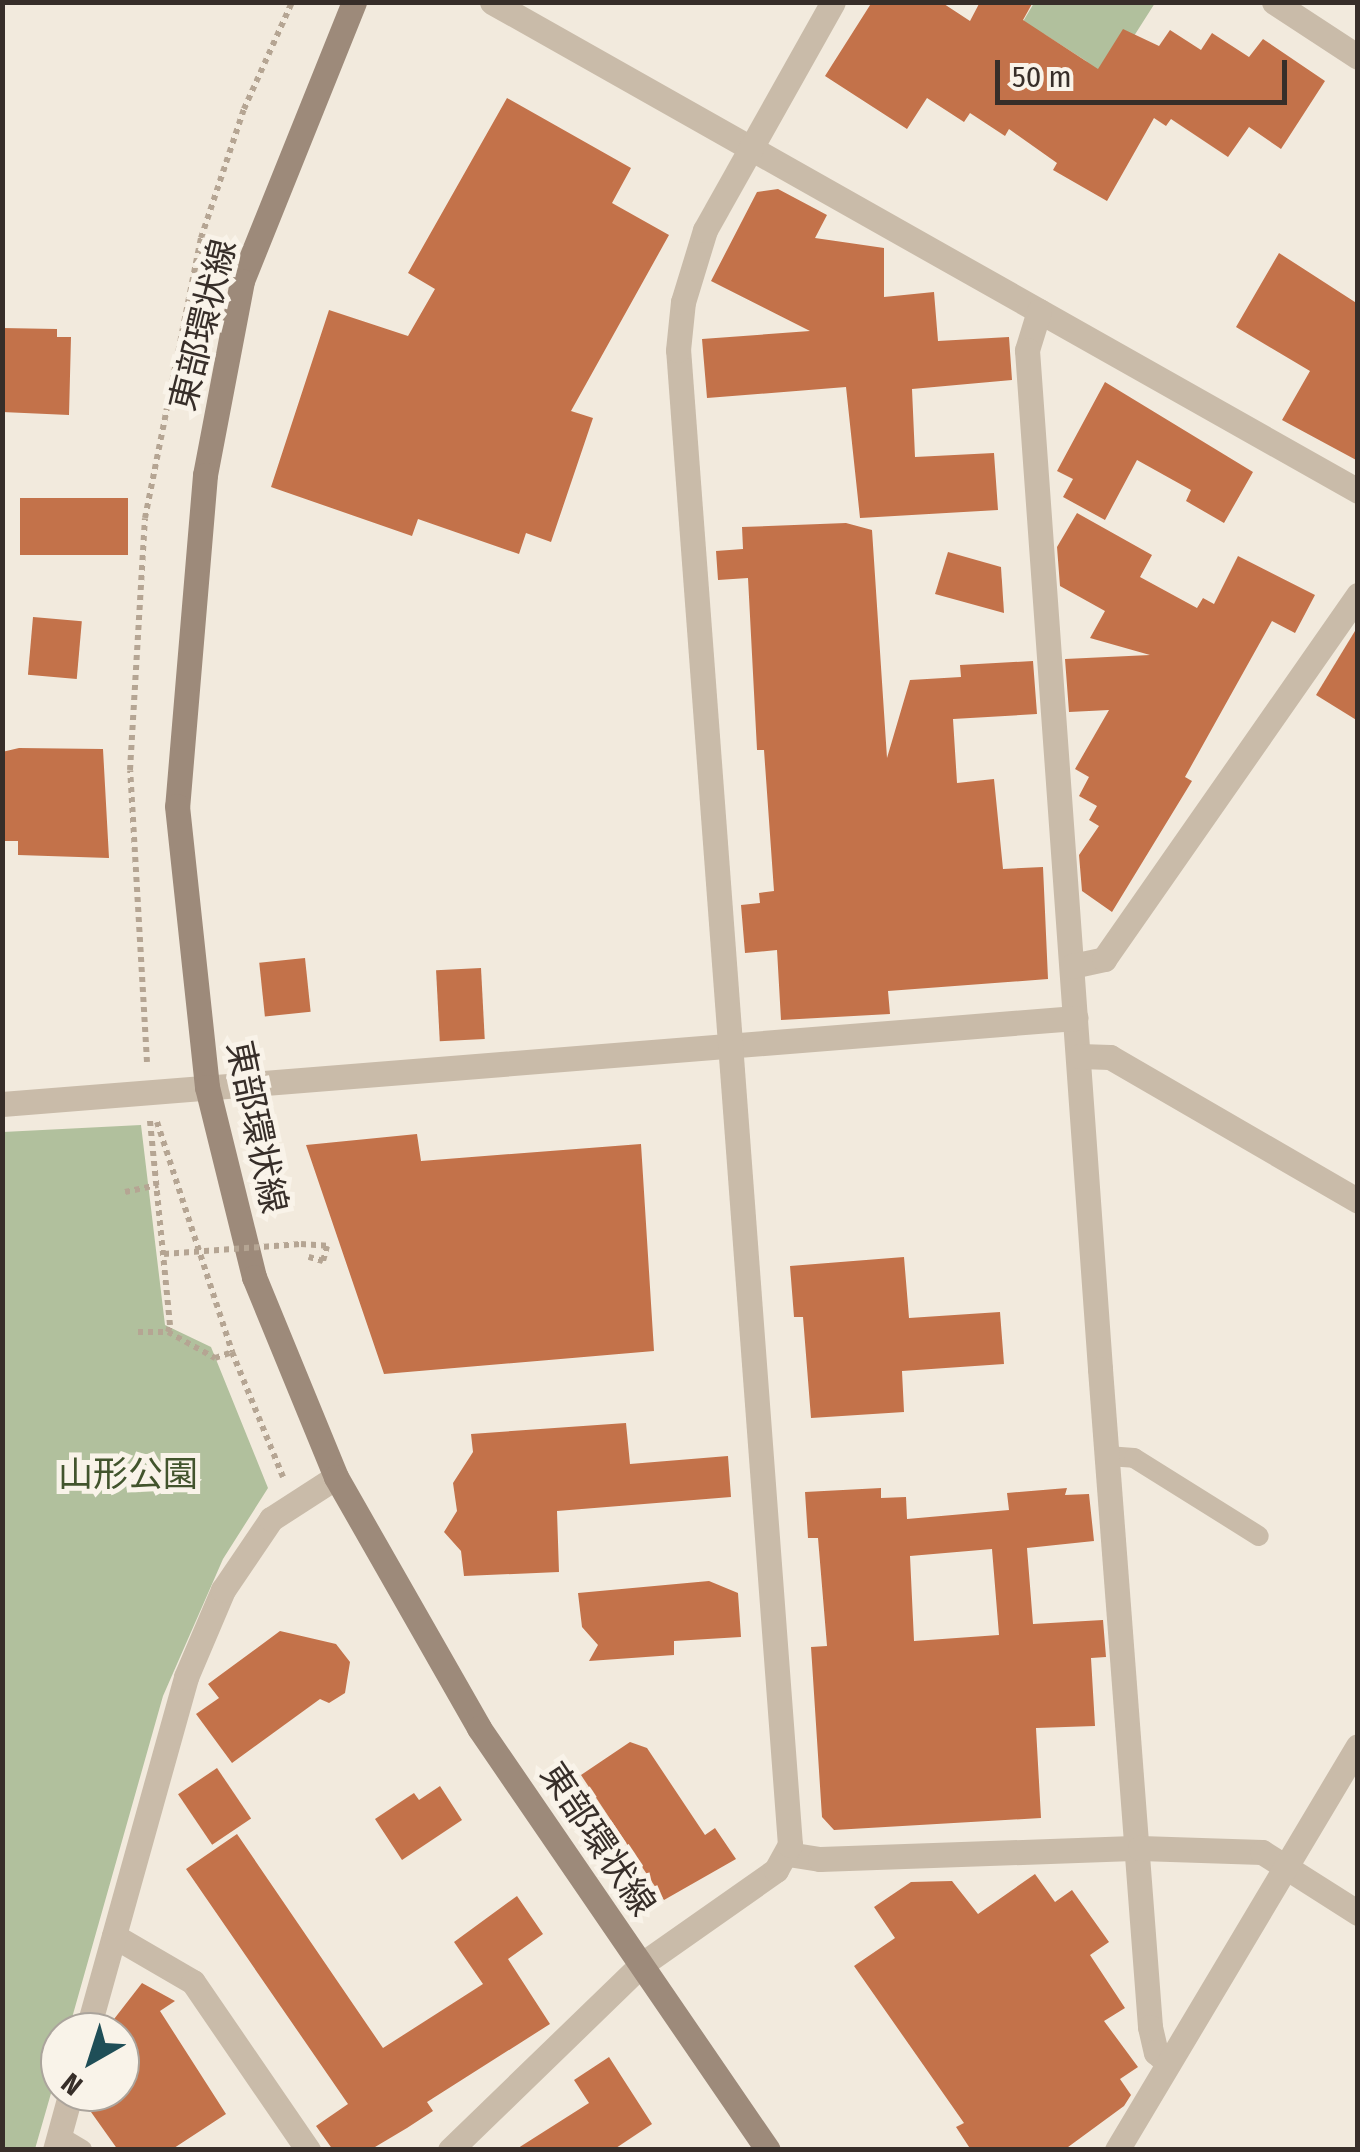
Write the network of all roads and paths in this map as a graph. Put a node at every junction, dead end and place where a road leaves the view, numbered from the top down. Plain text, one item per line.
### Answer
1 (354, 2) edge
2 (492, 2) edge
3 (833, 2) edge
4 (1274, 2) edge
5 (1358, 57) edge
6 (749, 148) junction
7 (1038, 311) junction
8 (1358, 491) edge
9 (1358, 595) edge
10 (1072, 966) junction
11 (1076, 1018) junction
12 (732, 1044) junction
13 (1080, 1056) junction
14 (208, 1086) junction
15 (2, 1104) edge
16 (158, 1185) junction
17 (125, 1192) dead end
18 (1358, 1200) edge
19 (164, 1254) junction
20 (310, 1257) dead end
21 (138, 1332) dead end
22 (168, 1332) junction
23 (232, 1352) junction
24 (1108, 1456) junction
25 (336, 1476) junction
26 (294, 1500) junction
27 (1259, 1536) dead end
28 (1358, 1746) edge
29 (1140, 1848) junction
30 (788, 1854) junction
31 (1287, 1864) junction
32 (1358, 1913) edge
33 (114, 1936) junction
34 (641, 1965) junction
35 (93, 2012) edge
36 (1168, 2063) junction
37 (66, 2112) edge
38 (57, 2143) edge
39 (82, 2150) edge
40 (308, 2150) edge
41 (450, 2150) edge
42 (768, 2150) edge
43 (1118, 2150) edge

1 - 14 street, 東部環状線
2 - 6 street
3 - 6 street
4 - 5 street
6 - 7 street
6 - 12 street
7 - 8 street
7 - 10 street
9 - 10 street
10 - 11 street
11 - 12 street
11 - 13 street
12 - 14 street
12 - 30 street
13 - 18 street
13 - 24 street
14 - 15 street
14 - 25 street, 東部環状線
16 - 17 path
16 - 19 path
16 - 23 path
19 - 20 path, bridge
19 - 22 path
21 - 22 path
22 - 23 path
23 - 26 path
24 - 27 lane
24 - 29 street
25 - 26 street
25 - 34 street, 東部環状線
26 - 33 street
28 - 31 street
29 - 30 street
29 - 31 street
29 - 36 street
30 - 34 street
31 - 32 street
31 - 36 street
33 - 35 street
33 - 40 street
34 - 41 street
34 - 42 street, 東部環状線
36 - 43 street
37 - 38 street
38 - 39 lane

